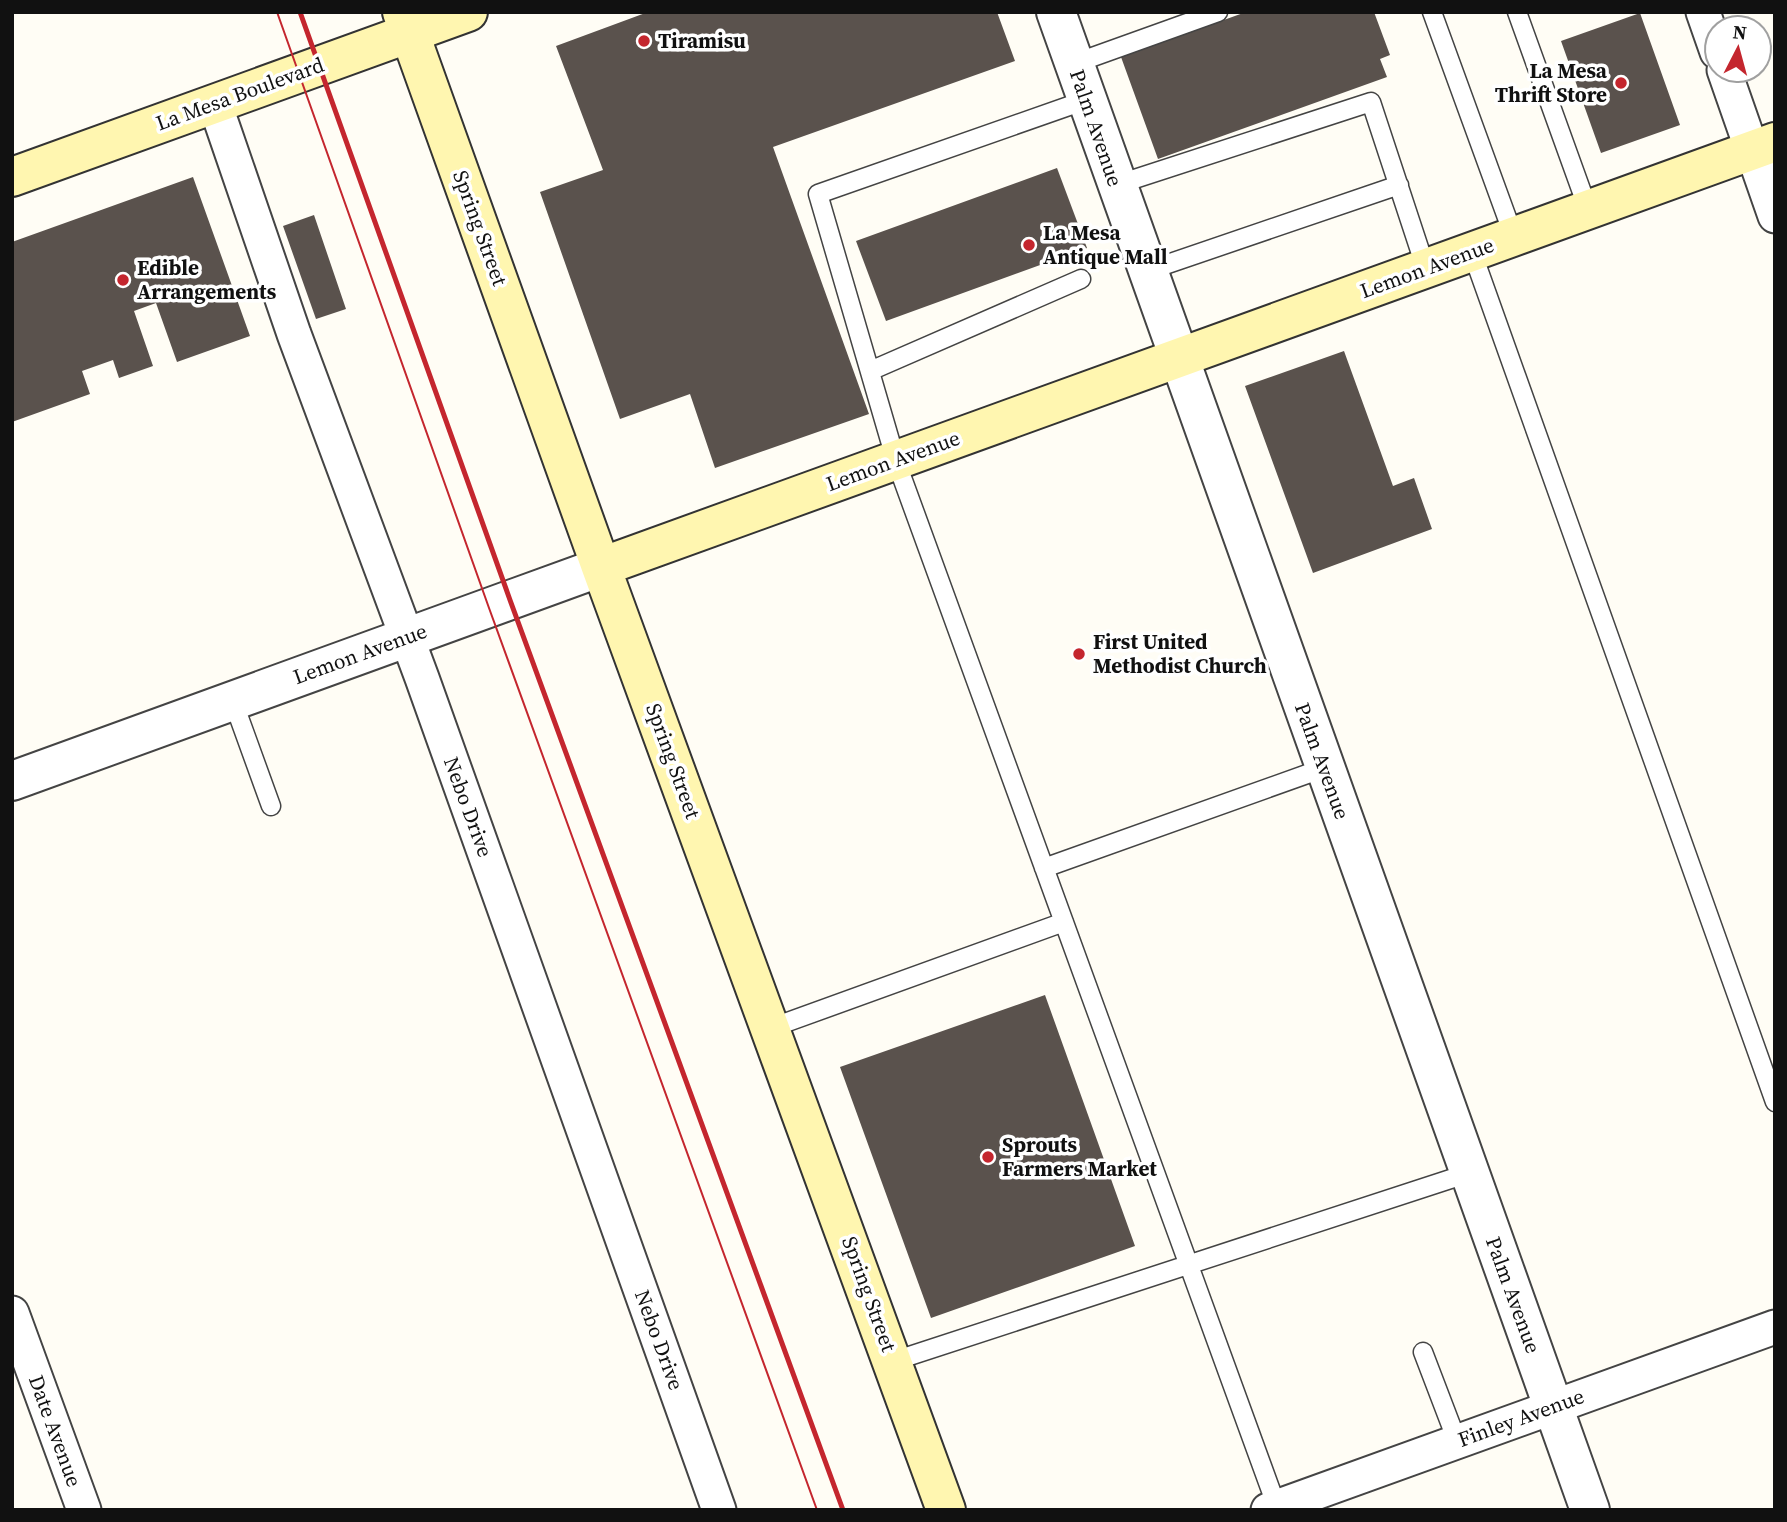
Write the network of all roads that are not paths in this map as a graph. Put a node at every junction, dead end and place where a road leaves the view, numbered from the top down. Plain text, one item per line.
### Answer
1 (468, 12) edge
2 (1056, 12) edge
3 (1217, 12) edge
4 (1432, 12) edge
5 (1517, 12) edge
6 (406, 22) edge
7 (1073, 64) junction
8 (1731, 84) edge
9 (1086, 100) junction
10 (215, 104) junction
11 (1763, 146) edge
12 (12, 177) edge
13 (1116, 185) junction
14 (1399, 185) junction
15 (1588, 209) junction
16 (1775, 216) edge
17 (1514, 237) junction
18 (1472, 252) junction
19 (1426, 268) junction
20 (1146, 271) junction
21 (1081, 279) dead end
22 (1178, 358) junction
23 (870, 371) junction
24 (896, 461) junction
25 (601, 567) junction
26 (405, 638) junction
27 (233, 701) junction
28 (1324, 768) junction
29 (12, 781) edge
30 (271, 806) dead end
31 (1044, 868) junction
32 (1064, 922) junction
33 (771, 1028) junction
34 (1775, 1102) edge
35 (1469, 1173) junction
36 (1189, 1265) junction
37 (12, 1313) edge
38 (1775, 1327) edge
39 (1423, 1352) dead end
40 (894, 1361) junction
41 (1553, 1407) junction
42 (1457, 1441) junction
43 (1274, 1509) edge
44 (84, 1510) edge
45 (719, 1510) edge
46 (946, 1510) edge
47 (1590, 1510) edge

1 - 6 main road, La Mesa Boulevard
2 - 7 street, Palm Avenue
3 - 7 lane
4 - 17 lane
5 - 15 lane
6 - 10 main road, La Mesa Boulevard
6 - 25 main road, Spring Street
7 - 9 street, Palm Avenue
8 - 11 street
9 - 13 street, Palm Avenue
9 - 23 lane
10 - 12 main road, La Mesa Boulevard
10 - 26 street, Nebo Drive
11 - 15 main road, Lemon Avenue
11 - 16 street
13 - 14 lane
13 - 20 street, Palm Avenue
14 - 19 lane
14 - 20 lane
15 - 17 main road, Lemon Avenue
17 - 18 main road, Lemon Avenue
18 - 19 main road, Lemon Avenue
18 - 34 lane
19 - 22 main road, Lemon Avenue
20 - 22 street, Palm Avenue
21 - 23 lane
22 - 24 main road, Lemon Avenue
22 - 28 street, Palm Avenue
23 - 24 lane
24 - 25 main road, Lemon Avenue
24 - 31 lane
25 - 26 street, Lemon Avenue
25 - 33 main road, Spring Street
26 - 27 street, Lemon Avenue
26 - 45 street, Nebo Drive
27 - 29 street, Lemon Avenue
27 - 30 lane
28 - 31 lane
28 - 35 street, Palm Avenue
31 - 32 lane
32 - 33 lane
32 - 36 lane
33 - 40 main road, Spring Street
35 - 36 lane
35 - 41 street, Palm Avenue
36 - 40 lane
36 - 43 lane
37 - 44 street, Date Avenue
38 - 41 street, Finley Avenue
39 - 42 lane
40 - 46 main road, Spring Street
41 - 42 street, Finley Avenue
41 - 47 street, Palm Avenue
42 - 43 street, Finley Avenue

